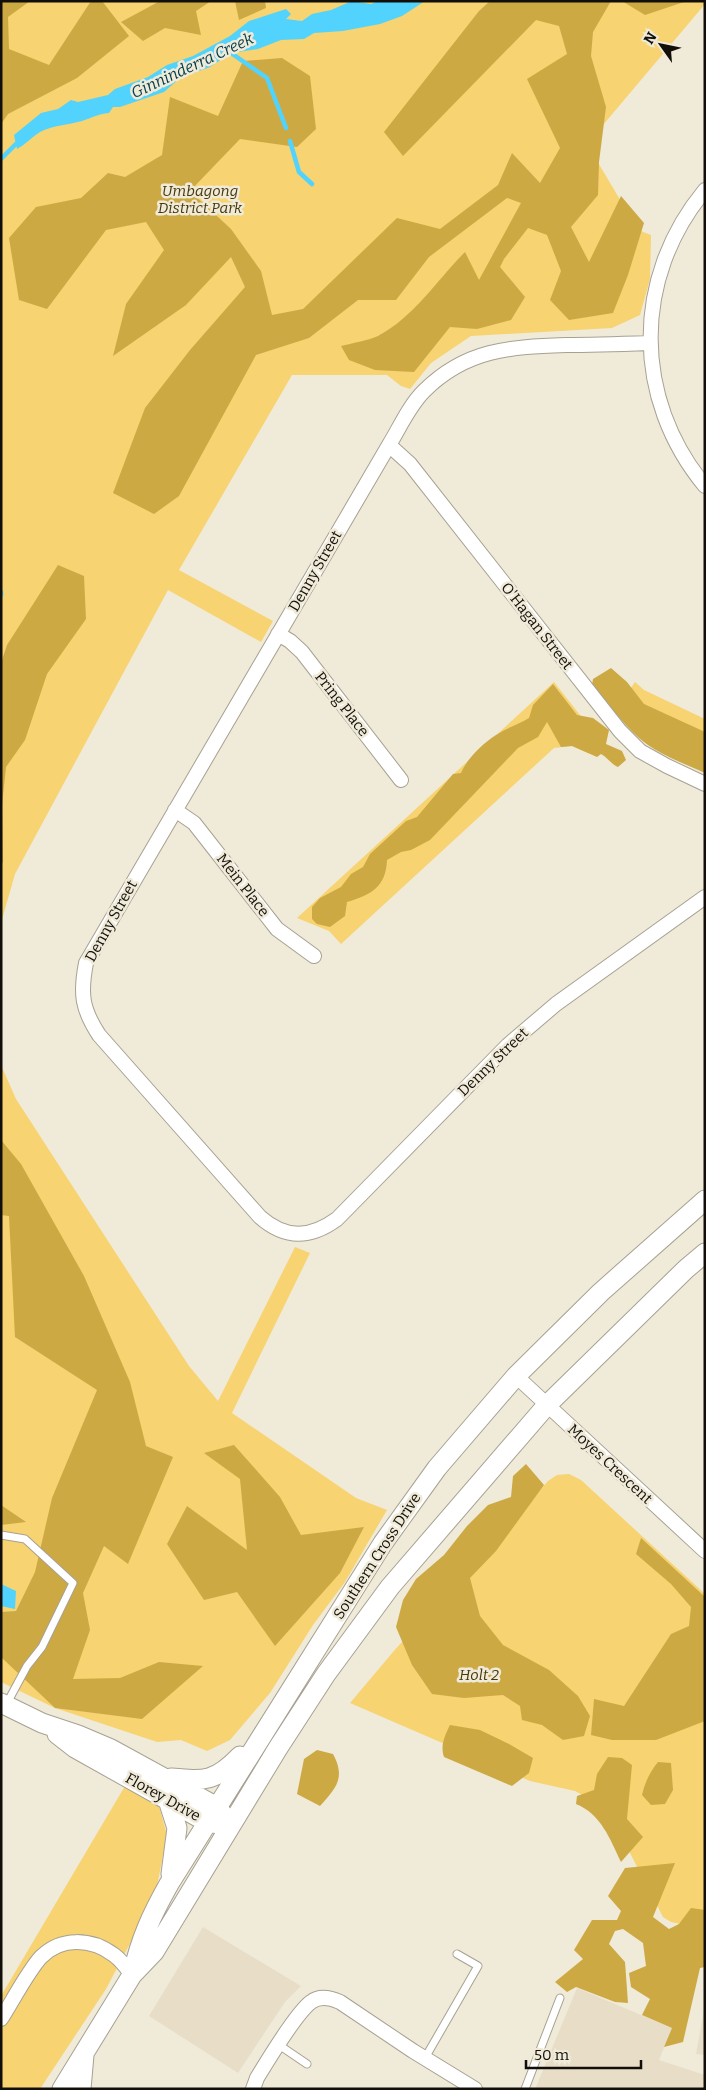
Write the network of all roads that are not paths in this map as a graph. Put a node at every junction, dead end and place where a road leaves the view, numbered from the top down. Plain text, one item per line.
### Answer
1 (705, 190) edge
2 (650, 343) junction
3 (389, 445) junction
4 (705, 486) edge
5 (278, 634) junction
6 (401, 780) dead end
7 (705, 784) edge
8 (175, 810) junction
9 (705, 897) edge
10 (314, 956) dead end
11 (705, 1200) edge
12 (705, 1253) edge
13 (516, 1376) junction
14 (546, 1405) junction
15 (1, 1535) edge
16 (705, 1551) edge
17 (289, 1695) junction
18 (4, 1704) edge
19 (42, 1723) junction
20 (162, 1777) junction
21 (168, 1800) junction
22 (212, 1814) junction
23 (231, 1825) junction
24 (169, 1884) junction
25 (457, 1954) dead end
26 (132, 1974) junction
27 (560, 1998) dead end
28 (1, 2019) edge
29 (279, 2045) junction
30 (85, 2052) junction
31 (425, 2058) junction
32 (307, 2064) dead end
33 (62, 2089) edge
34 (81, 2089) edge
35 (253, 2089) edge
36 (475, 2089) edge
37 (525, 2089) edge

1 - 2 street
2 - 3 street, Denny Street
2 - 4 street
3 - 5 street, Denny Street
3 - 7 street, O'Hagan Street
5 - 6 street, Pring Place
5 - 8 street, Denny Street
8 - 9 street, Denny Street
8 - 10 street, Mein Place
11 - 13 main road, Southern Cross Drive
12 - 14 main road, Southern Cross Drive
13 - 14 street, Moyes Crescent
13 - 17 main road, Southern Cross Drive
14 - 16 street, Moyes Crescent
14 - 23 main road, Southern Cross Drive
15 - 18 lane
17 - 20 main road
17 - 22 main road, Southern Cross Drive
18 - 19 main road, Florey Drive
19 - 20 main road, Florey Drive
19 - 21 main road, Florey Drive
20 - 22 main road, Florey Drive
21 - 22 main road, Florey Drive
21 - 24 main road
22 - 23 main road, Florey Drive
22 - 24 main road, Southern Cross Drive
23 - 26 main road, Southern Cross Drive
24 - 26 main road, Southern Cross Drive
25 - 31 lane
26 - 28 street
26 - 30 main road, Southern Cross Drive
27 - 37 lane
29 - 31 street
29 - 32 lane
29 - 35 street
30 - 33 main road, Southern Cross Drive
30 - 34 main road
31 - 36 street

